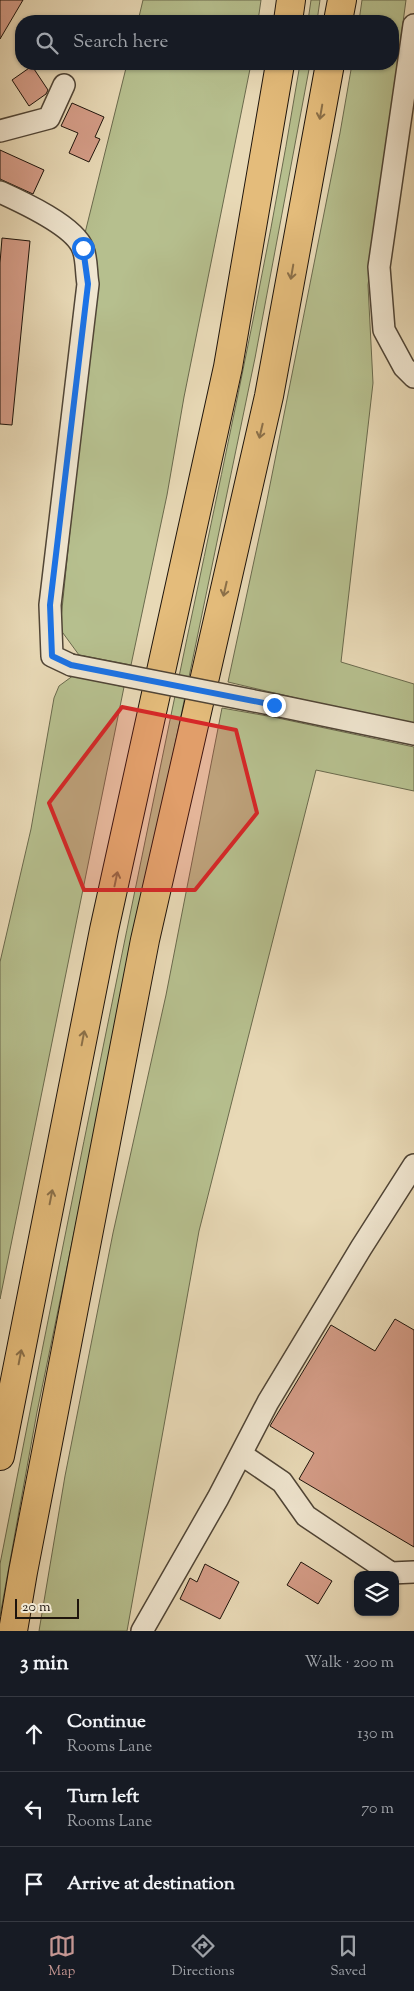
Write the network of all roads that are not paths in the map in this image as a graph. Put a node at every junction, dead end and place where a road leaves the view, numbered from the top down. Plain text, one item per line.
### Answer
1 (291, 0) edge
2 (342, 0) edge
3 (289, 15) edge
4 (339, 15) edge
5 (414, 25) edge
6 (279, 70) edge
7 (329, 70) edge
8 (64, 85) dead end
9 (0, 131) edge
10 (0, 192) edge
11 (414, 377) edge
12 (414, 734) edge
13 (414, 1164) edge
14 (241, 1454) junction
15 (0, 1456) edge
16 (414, 1572) edge
17 (13, 1631) edge
18 (142, 1631) edge

1 - 3 highway
2 - 4 highway
5 - 11 street
15 -> 6 highway
7 -> 17 highway
8 - 9 street
10 - 12 street, bridge
13 - 14 street
14 - 16 street
14 - 18 street

